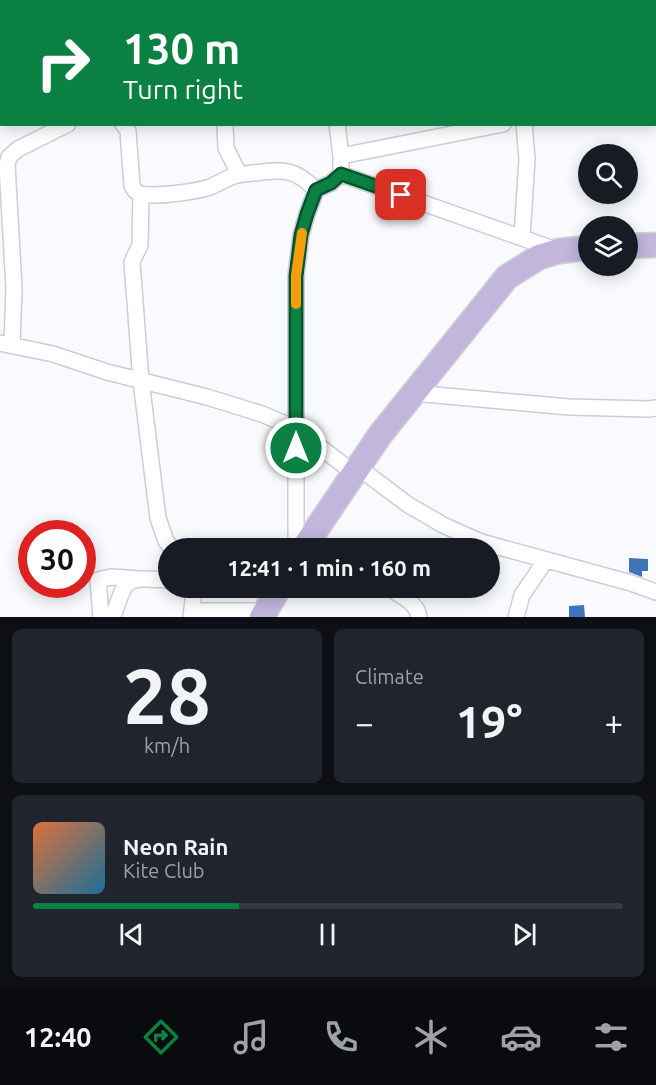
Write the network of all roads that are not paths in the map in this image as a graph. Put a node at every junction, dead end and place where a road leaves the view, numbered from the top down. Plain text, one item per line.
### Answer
1 (64, 126) edge
2 (125, 126) edge
3 (225, 126) edge
4 (337, 126) edge
5 (493, 126) edge
6 (524, 126) edge
7 (5, 153) edge
8 (341, 156) junction
9 (239, 174) junction
10 (341, 174) junction
11 (316, 190) junction
12 (141, 194) junction
13 (522, 237) junction
14 (656, 245) edge
15 (638, 246) edge
16 (578, 249) edge
17 (559, 251) junction
18 (6, 344) edge
19 (141, 381) junction
20 (413, 393) junction
21 (656, 408) edge
22 (295, 428) junction
23 (356, 470) junction
24 (165, 538) edge
25 (308, 538) edge
26 (314, 538) edge
27 (546, 560) junction
28 (139, 579) junction
29 (158, 580) edge
30 (656, 592) edge
31 (193, 598) edge
32 (273, 598) edge
33 (405, 598) edge
34 (191, 614) edge
35 (264, 614) edge
36 (101, 617) edge
37 (114, 617) edge
38 (419, 617) edge
39 (516, 617) edge

1 - 7 street
2 - 12 street
3 - 9 street
4 - 8 street
5 - 8 street
6 - 13 street
7 - 18 street
8 - 10 street
9 - 11 street
9 - 12 street
10 - 11 street
10 - 13 street
11 - 22 street
12 - 19 street
13 - 17 street
14 - 15 main road
16 - 17 main road
17 - 20 main road
18 - 19 street
19 - 22 street
19 - 24 street
20 - 21 street
20 - 23 main road
22 - 23 street
22 - 25 street
23 - 26 main road
23 - 27 street
27 - 30 street
27 - 39 street
28 - 29 street
28 - 36 street
28 - 37 street
31 - 34 street
32 - 35 main road
33 - 38 street
34 - 35 street

